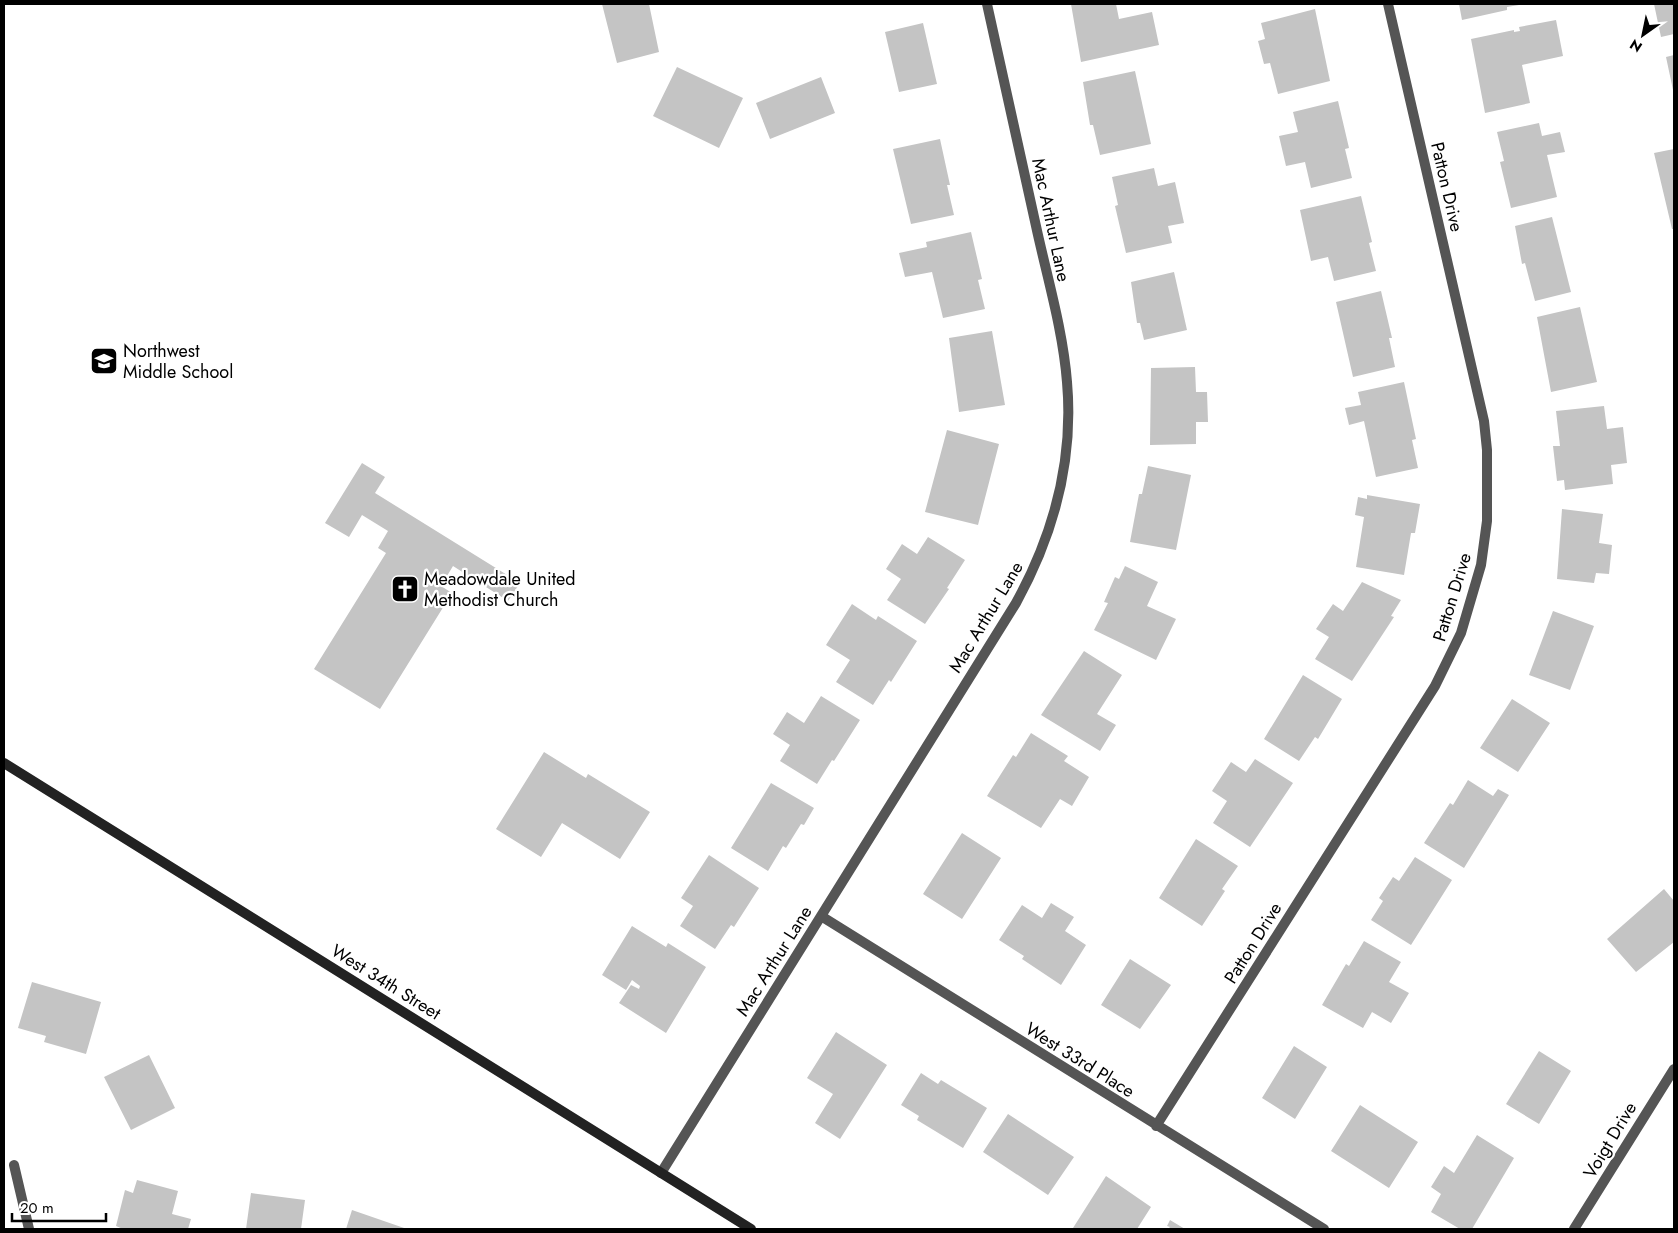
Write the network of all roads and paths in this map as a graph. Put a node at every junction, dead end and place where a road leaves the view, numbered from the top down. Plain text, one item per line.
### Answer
1 (987, 4) edge
2 (1388, 4) edge
3 (4, 764) edge
4 (821, 916) junction
5 (1674, 1069) edge
6 (1156, 1126) junction
7 (14, 1165) dead end
8 (660, 1173) junction
9 (29, 1229) edge
10 (751, 1229) edge
11 (1324, 1229) edge
12 (1574, 1229) edge

1 - 4 street, Mac Arthur Lane
2 - 6 street, Patton Drive
3 - 8 street, West 34th Street
4 - 6 street, West 33rd Place
4 - 8 street, Mac Arthur Lane
5 - 12 street, Voigt Drive
6 - 11 street, West 33rd Place
7 - 9 street
8 - 10 street, West 34th Street

